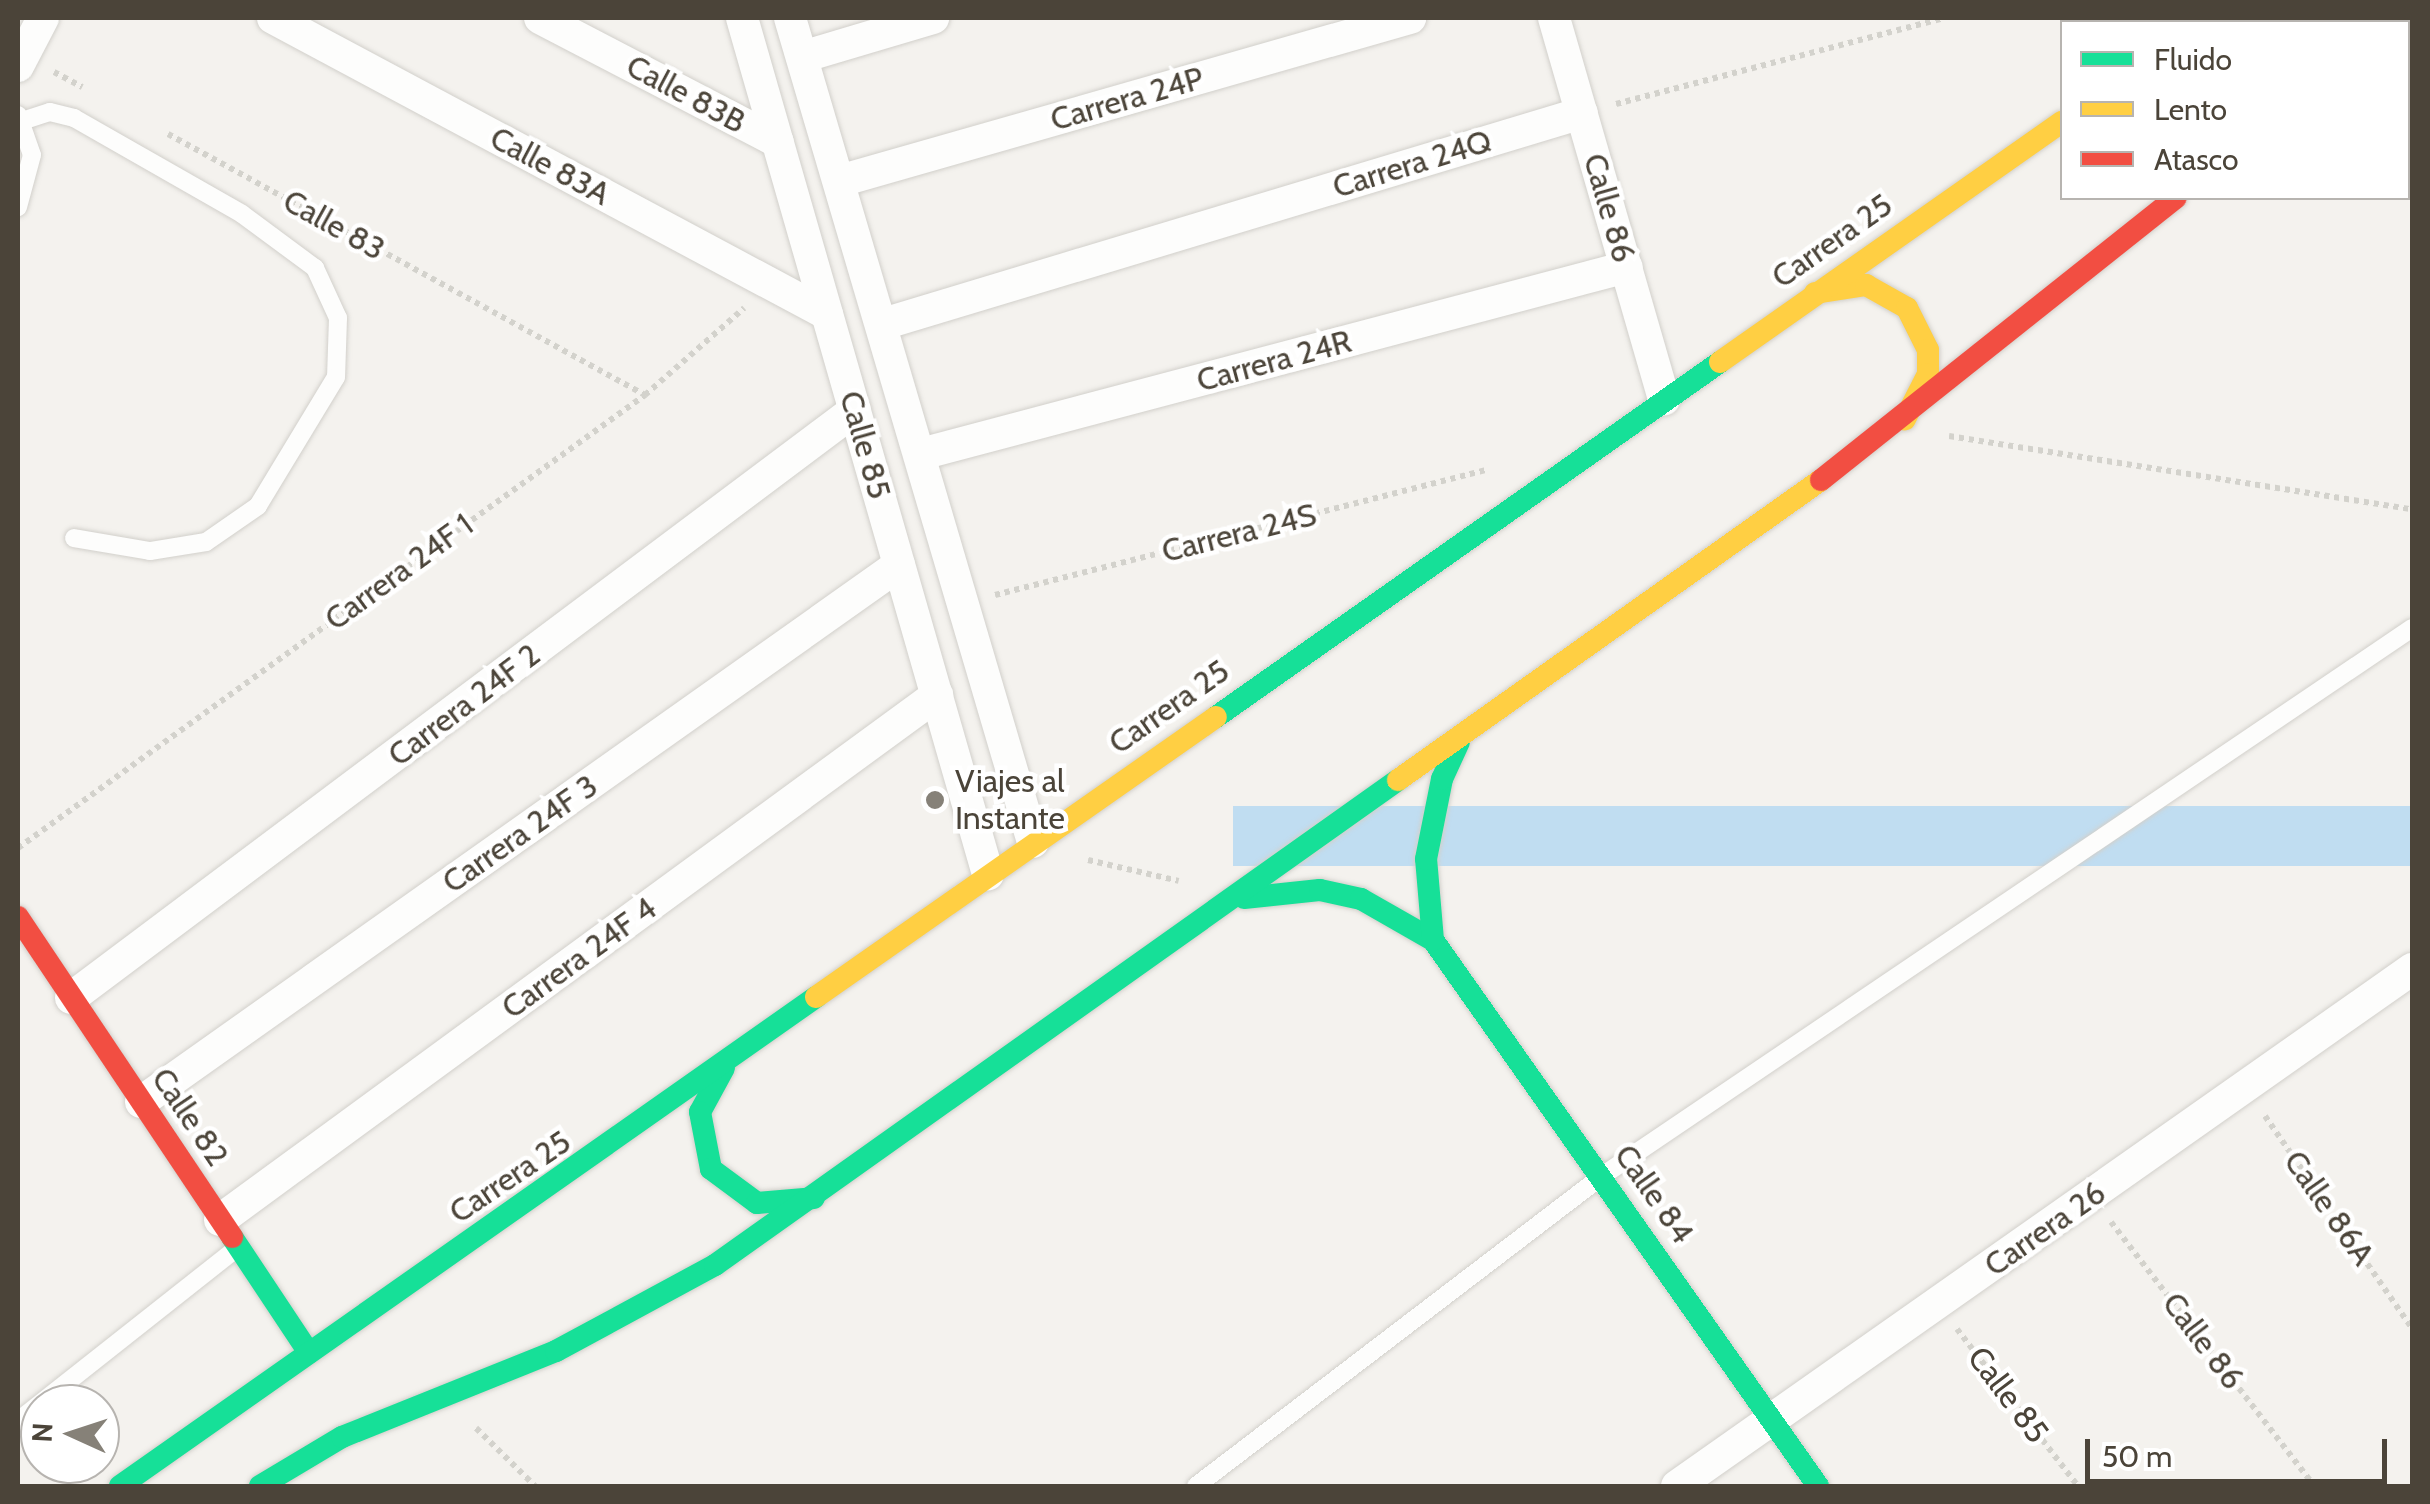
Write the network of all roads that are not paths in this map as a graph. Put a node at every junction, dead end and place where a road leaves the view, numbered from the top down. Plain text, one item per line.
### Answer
1 (43, 18) edge
2 (273, 18) edge
3 (540, 18) edge
4 (742, 18) edge
5 (790, 18) edge
6 (934, 18) edge
7 (1410, 18) edge
8 (1554, 18) edge
9 (802, 57) junction
10 (20, 60) edge
11 (1582, 113) junction
12 (20, 118) edge
13 (2060, 123) edge
14 (778, 142) junction
15 (843, 180) junction
16 (2174, 200) edge
17 (18, 207) edge
18 (1626, 268) junction
19 (1798, 303) junction
20 (827, 314) junction
21 (884, 324) junction
22 (1664, 399) junction
23 (855, 410) junction
24 (1894, 428) junction
25 (921, 454) junction
26 (74, 538) dead end
27 (900, 565) junction
28 (2412, 628) edge
29 (937, 695) junction
30 (1458, 742) junction
31 (1033, 842) junction
32 (988, 874) junction
33 (1238, 899) junction
34 (18, 917) edge
35 (1434, 940) junction
36 (2412, 969) edge
37 (71, 998) junction
38 (730, 1062) junction
39 (140, 1102) junction
40 (1602, 1176) junction
41 (815, 1197) junction
42 (229, 1234) junction
43 (308, 1353) junction
44 (18, 1421) edge
45 (1773, 1421) junction
46 (120, 1486) edge
47 (260, 1486) edge
48 (1196, 1486) edge
49 (1677, 1486) edge
50 (1818, 1486) edge

1 - 10 street
2 - 20 street, Calle 83A
3 - 14 street, Calle 83B
4 - 14 street, Calle 85
5 - 9 street
6 - 9 street
7 - 15 street, Carrera 24P
8 - 11 street, Calle 86
9 - 15 street
11 - 18 street, Calle 86
11 - 21 street, Carrera 24Q
12 - 17 lane
12 - 26 lane
13 - 19 main road, Carrera 25
14 - 20 street, Calle 85
15 - 21 street
16 - 24 main road
18 - 22 street, Calle 86
18 - 25 street, Carrera 24R
19 - 22 main road, Carrera 25
19 - 24 main road
20 - 23 street, Calle 85
21 - 25 street
22 - 31 main road, Carrera 25
23 - 27 street, Calle 85
23 - 37 street, Carrera 24F 2
24 - 30 main road
25 - 31 street
27 - 29 street, Calle 85
27 - 39 street, Carrera 24F 3
28 - 40 lane
29 - 32 street, Calle 85
29 - 42 street, Carrera 24F 4
30 - 33 main road
30 - 35 main road, Calle 84
31 - 32 main road, Carrera 25
32 - 38 main road, Carrera 25
33 - 35 main road, Calle 84
33 - 41 main road
34 - 37 main road, Calle 82
35 - 40 main road, Calle 84
36 - 45 street, Carrera 26
37 - 39 main road, Calle 82
38 - 41 main road
38 - 43 main road, Carrera 25
39 - 42 main road, Calle 82
40 - 45 main road, Calle 84
40 - 48 lane
41 - 47 main road
42 - 43 main road, Calle 82
42 - 44 lane
43 - 46 main road, Carrera 25
45 - 49 street, Carrera 26
45 - 50 main road, Calle 84

